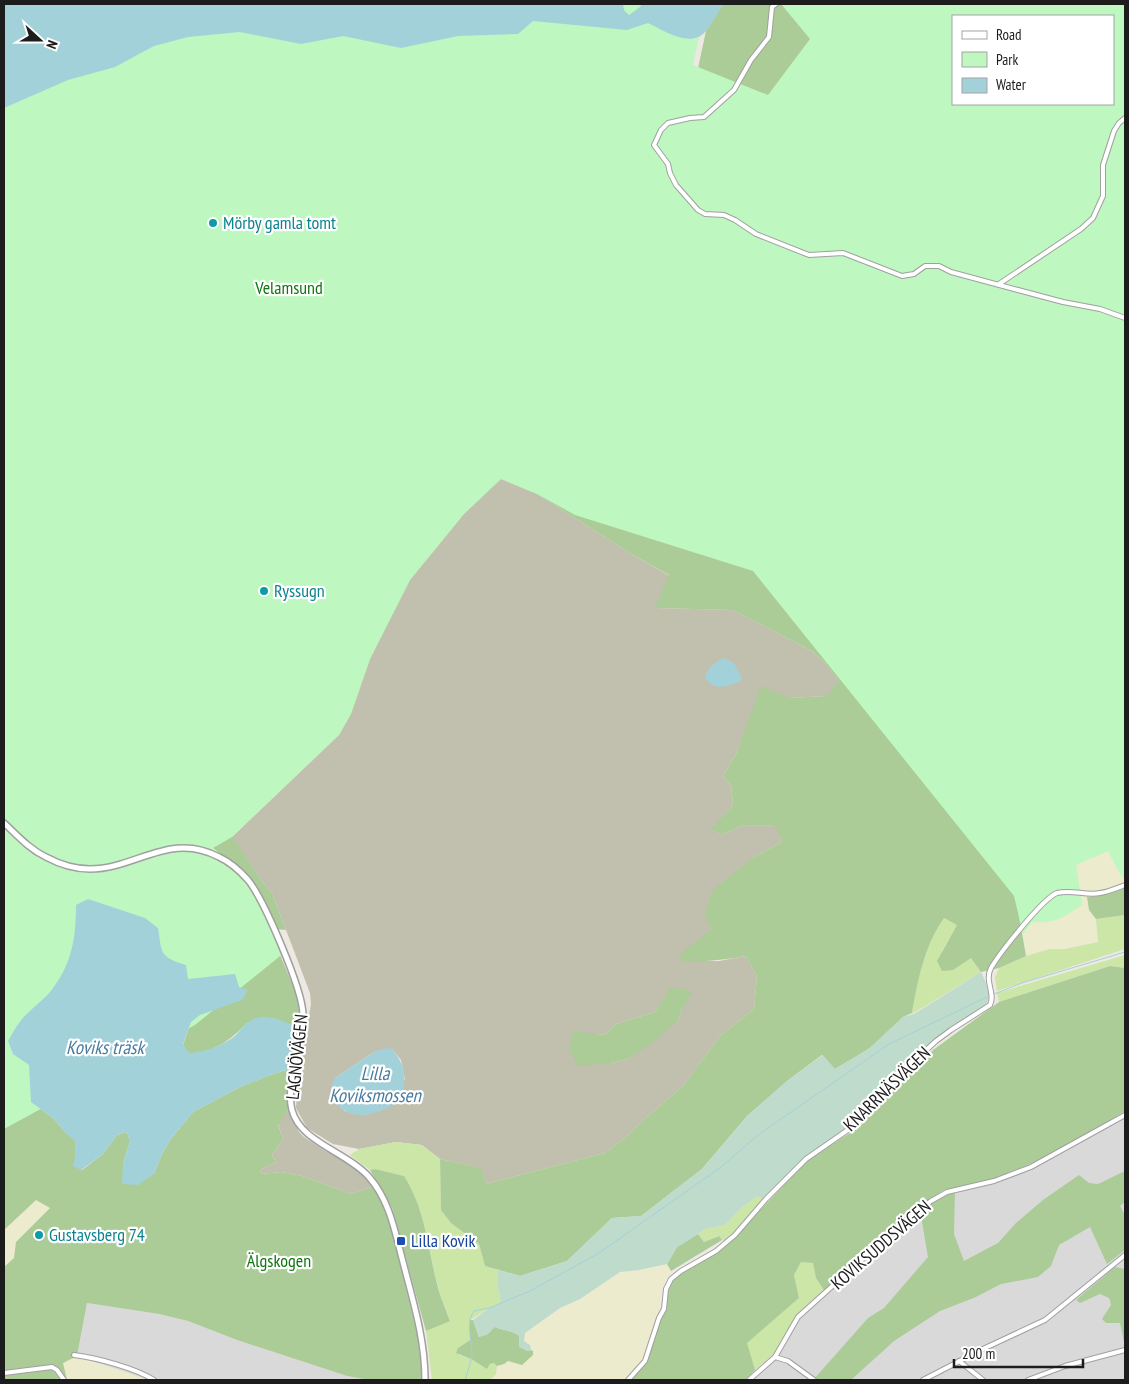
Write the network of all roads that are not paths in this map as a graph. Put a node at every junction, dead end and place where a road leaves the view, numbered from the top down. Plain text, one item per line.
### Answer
1 (776, 4) edge
2 (1125, 118) edge
3 (999, 284) junction
4 (1125, 318) edge
5 (4, 823) edge
6 (1125, 885) edge
7 (1125, 1114) edge
8 (1125, 1255) edge
9 (1125, 1350) edge
10 (74, 1355) dead end
11 (775, 1357) junction
12 (959, 1361) junction
13 (4, 1374) edge
14 (64, 1380) edge
15 (154, 1380) edge
16 (426, 1380) edge
17 (628, 1380) edge
18 (748, 1380) edge
19 (814, 1380) edge
20 (923, 1380) edge
21 (983, 1380) edge
22 (1028, 1380) edge

1 - 3 street
2 - 3 street
3 - 4 street
5 - 16 street, LAGNÖVÄGEN
6 - 17 street, KNARRNÄSVÄGEN
7 - 11 street, KOVIKSUDDSVÄGEN
8 - 12 street
9 - 22 street
10 - 15 street
11 - 18 street, KOVIKSUDDSVÄGEN
11 - 19 street
12 - 20 street
12 - 21 street
13 - 14 street

